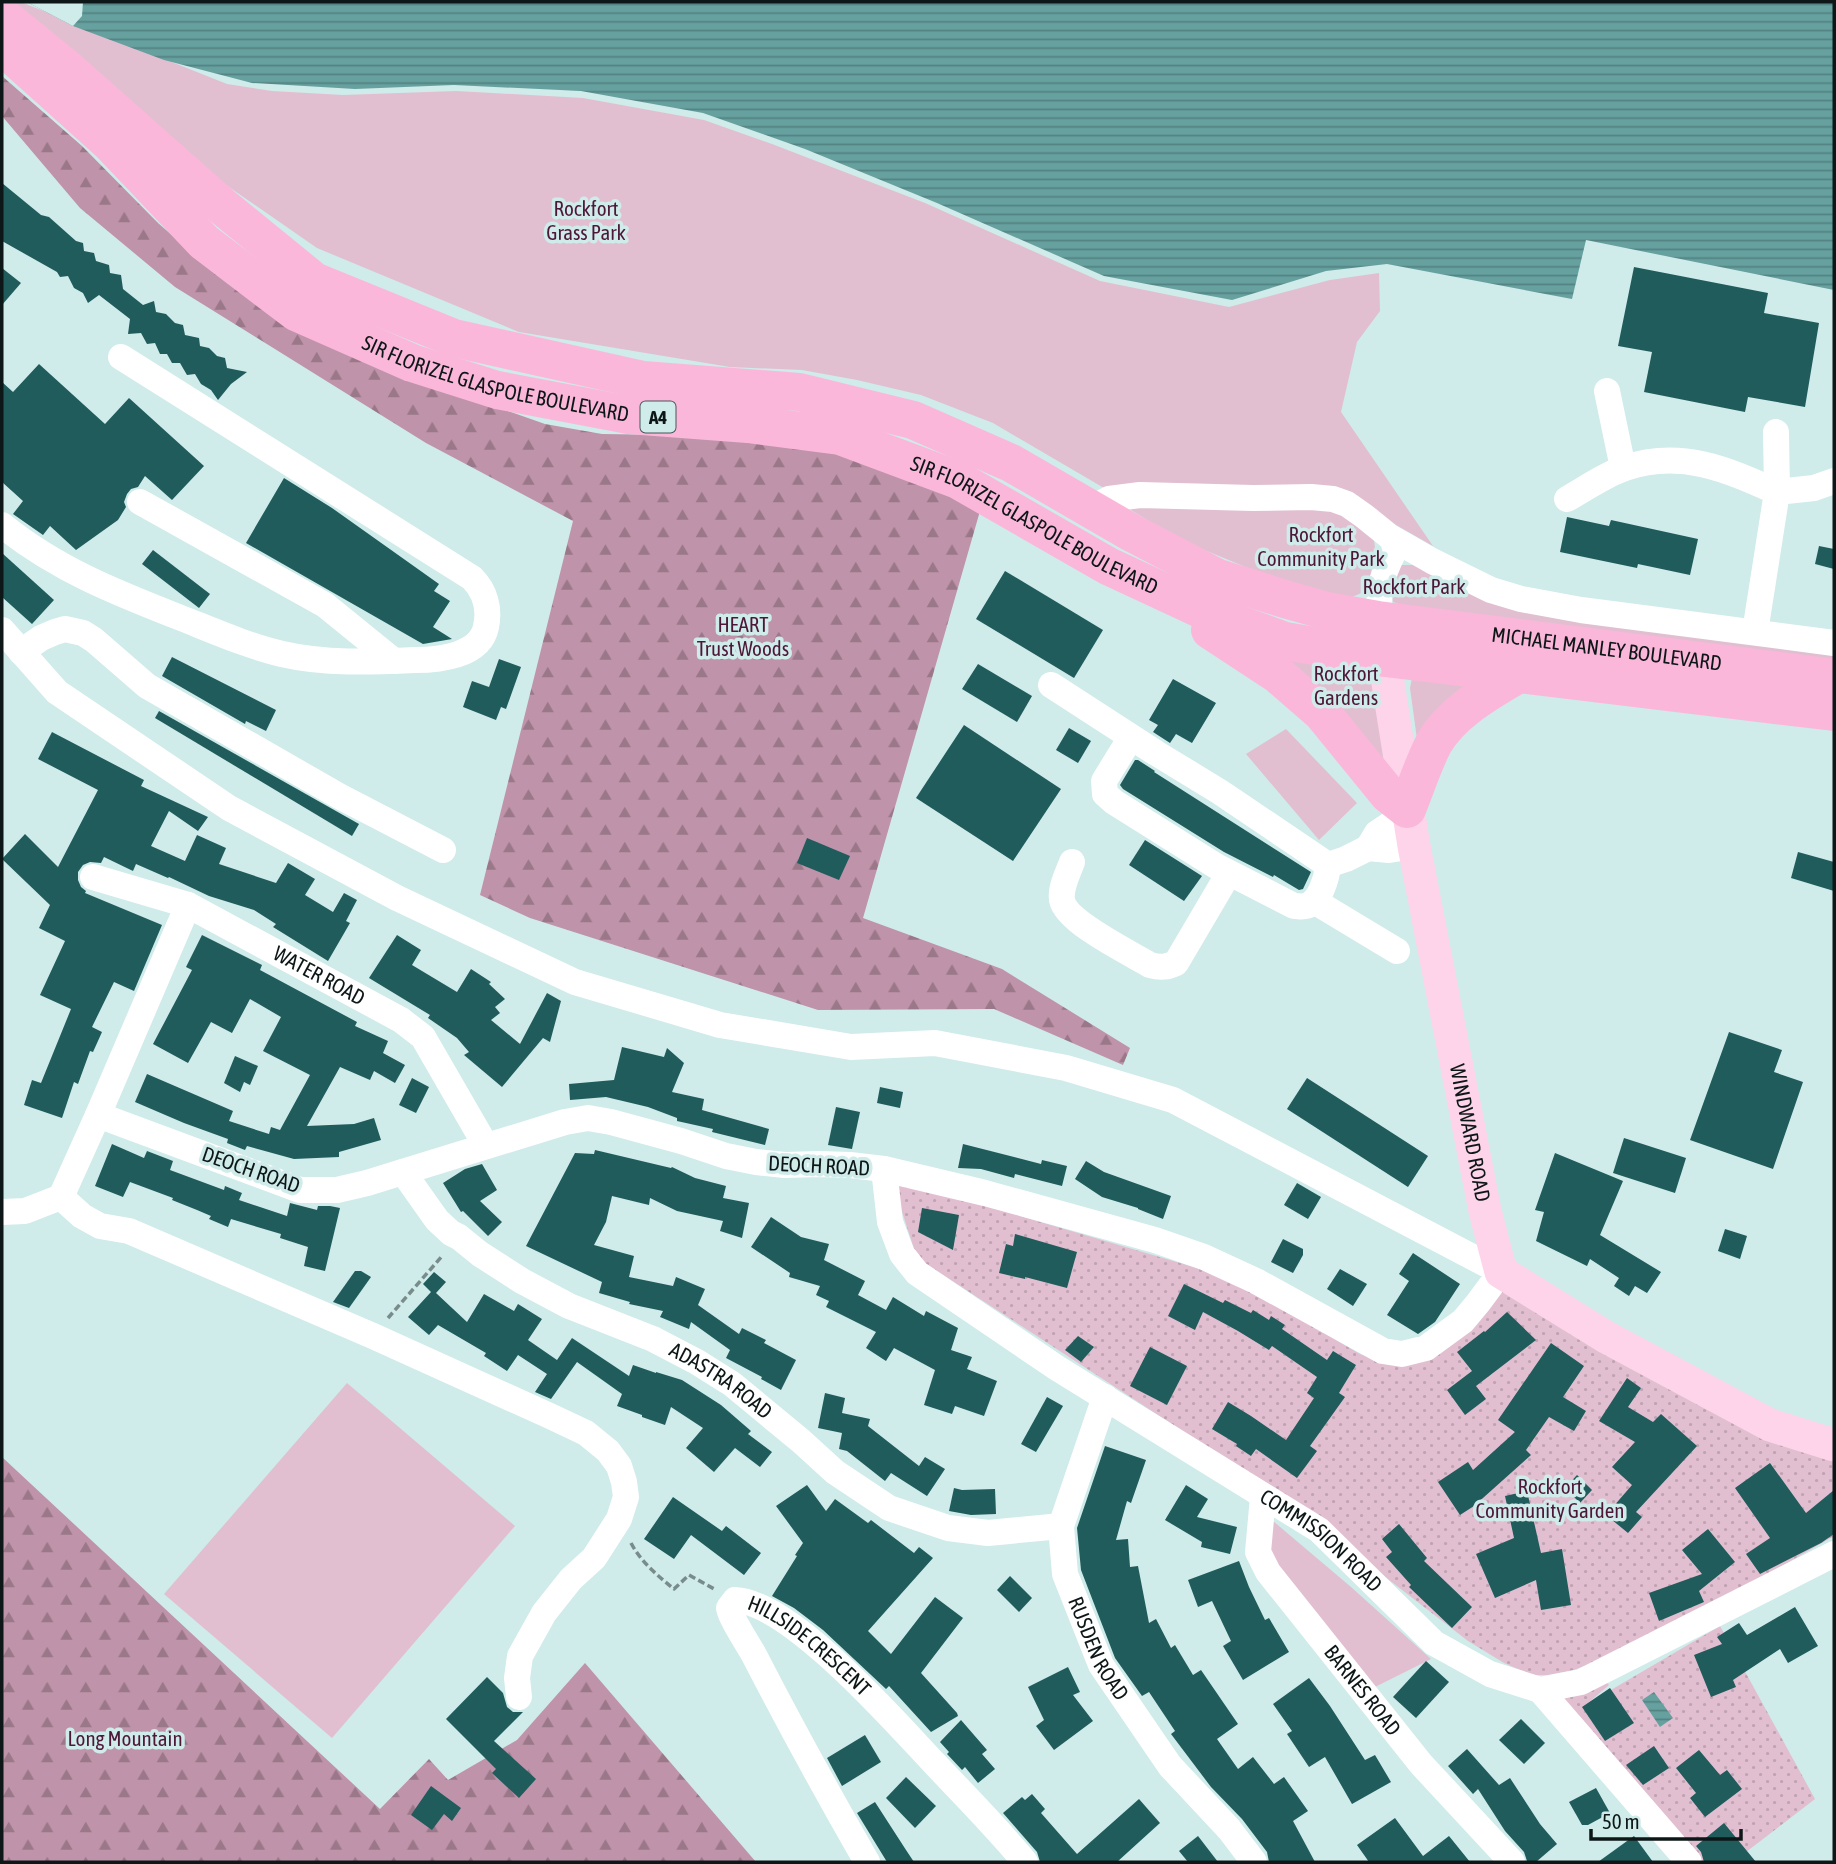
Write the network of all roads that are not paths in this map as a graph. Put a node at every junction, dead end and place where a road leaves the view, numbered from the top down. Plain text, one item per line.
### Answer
1 (2, 16) edge
2 (2, 46) edge
3 (121, 357) dead end
4 (1606, 391) dead end
5 (1776, 432) dead end
6 (1623, 468) junction
7 (1834, 481) edge
8 (1777, 492) junction
9 (1567, 499) dead end
10 (140, 502) dead end
11 (1090, 509) junction
12 (2, 525) edge
13 (1399, 542) junction
14 (1108, 566) junction
15 (1378, 620) junction
16 (2, 630) edge
17 (1755, 632) junction
18 (1834, 643) edge
19 (21, 652) junction
20 (1385, 658) junction
21 (394, 661) junction
22 (1517, 675) junction
23 (1834, 678) edge
24 (1051, 685) dead end
25 (1834, 712) edge
26 (1130, 737) junction
27 (1410, 825) junction
28 (443, 850) dead end
29 (1072, 862) dead end
30 (1328, 865) junction
31 (1229, 873) junction
32 (93, 877) dead end
33 (1314, 901) junction
34 (188, 905) junction
35 (1397, 951) dead end
36 (98, 1115) junction
37 (486, 1146) junction
38 (884, 1169) junction
39 (403, 1172) junction
40 (61, 1197) junction
41 (2, 1212) edge
42 (1501, 1272) junction
43 (1105, 1397) junction
44 (1834, 1445) edge
45 (1263, 1497) junction
46 (1061, 1526) junction
47 (1834, 1554) edge
48 (1540, 1690) junction
49 (519, 1697) dead end
50 (867, 1862) edge
51 (1025, 1862) edge
52 (1254, 1862) edge
53 (1513, 1862) edge
54 (1689, 1862) edge

1 - 11 highway, SIR FLORIZEL GLASPOLE BOULEVARD / A4
2 - 14 highway, SIR FLORIZEL GLASPOLE BOULEVARD / A4
3 - 21 street
4 - 6 street
5 - 8 street
6 - 8 street
6 - 9 street
7 - 8 street
8 - 17 street
10 - 21 street
11 - 13 street
11 - 15 highway, SIR FLORIZEL GLASPOLE BOULEVARD / A4
12 - 21 street
13 - 15 street
13 - 17 street
14 - 20 highway, SIR FLORIZEL GLASPOLE BOULEVARD / A4
14 - 27 highway
15 - 20 main road, WINDWARD ROAD
15 - 23 highway, MICHAEL MANLEY BOULEVARD
16 - 19 street
17 - 18 street
19 - 28 street
19 - 42 street
20 - 22 highway, MICHAEL MANLEY BOULEVARD
20 - 27 main road, WINDWARD ROAD
22 - 25 highway, MICHAEL MANLEY BOULEVARD
22 - 27 highway
24 - 26 street
26 - 30 street
26 - 31 street
27 - 30 street
27 - 42 main road, WINDWARD ROAD
29 - 31 street
30 - 33 street
31 - 33 street
32 - 34 street, WATER ROAD
33 - 35 street
34 - 36 street
34 - 37 street, WATER ROAD
36 - 39 street, DEOCH ROAD
36 - 40 street
37 - 38 street, DEOCH ROAD
37 - 39 street, DEOCH ROAD
38 - 42 street, DEOCH ROAD
38 - 43 street, COMMISSION ROAD
39 - 46 street, ADASTRA ROAD
40 - 41 street
40 - 49 street
42 - 44 main road
43 - 45 street, COMMISSION ROAD
43 - 46 street, RUSDEN ROAD
45 - 48 street, COMMISSION ROAD
45 - 53 street, BARNES ROAD
46 - 52 street, RUSDEN ROAD
47 - 48 street, COMMISSION ROAD
48 - 54 street
50 - 51 street, HILLSIDE CRESCENT

